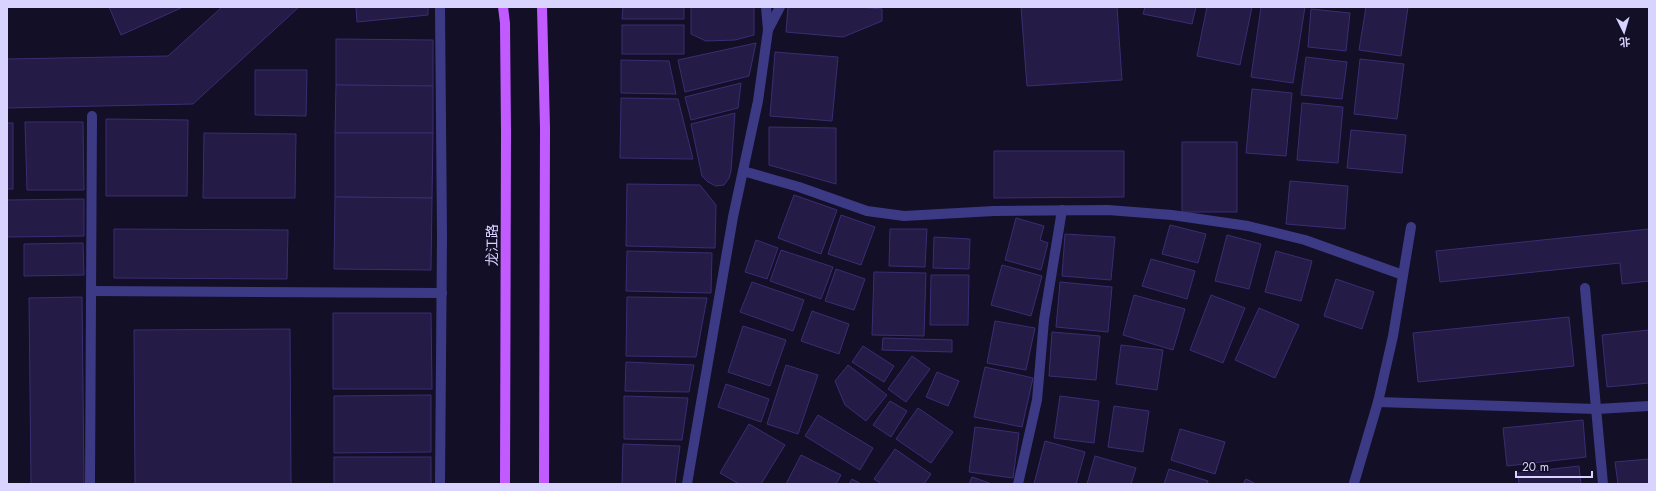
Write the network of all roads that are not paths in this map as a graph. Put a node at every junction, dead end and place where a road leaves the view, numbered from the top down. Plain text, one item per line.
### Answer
1 (440, 7) edge
2 (503, 7) edge
3 (542, 7) edge
4 (766, 7) edge
5 (780, 7) edge
6 (768, 30) junction
7 (92, 116) dead end
8 (743, 171) junction
9 (1062, 210) junction
10 (1411, 227) dead end
11 (1403, 275) junction
12 (1585, 288) dead end
13 (91, 291) junction
14 (442, 293) junction
15 (1378, 402) junction
16 (1649, 406) edge
17 (1597, 409) junction
18 (1354, 483) dead end
19 (90, 484) edge
20 (440, 484) edge
21 (505, 484) edge
22 (544, 484) edge
23 (688, 484) edge
24 (1018, 484) edge
25 (1604, 484) edge

1 - 14 street
2 - 21 main road, 龙江路
3 - 22 main road
4 - 6 street
5 - 6 street
6 - 8 street
7 - 13 street
8 - 9 street
8 - 23 street
9 - 11 street
9 - 24 street
10 - 11 street
11 - 15 street
12 - 17 street
13 - 14 street
13 - 19 street
14 - 20 street
15 - 17 street
15 - 18 street
16 - 17 street
17 - 25 street

